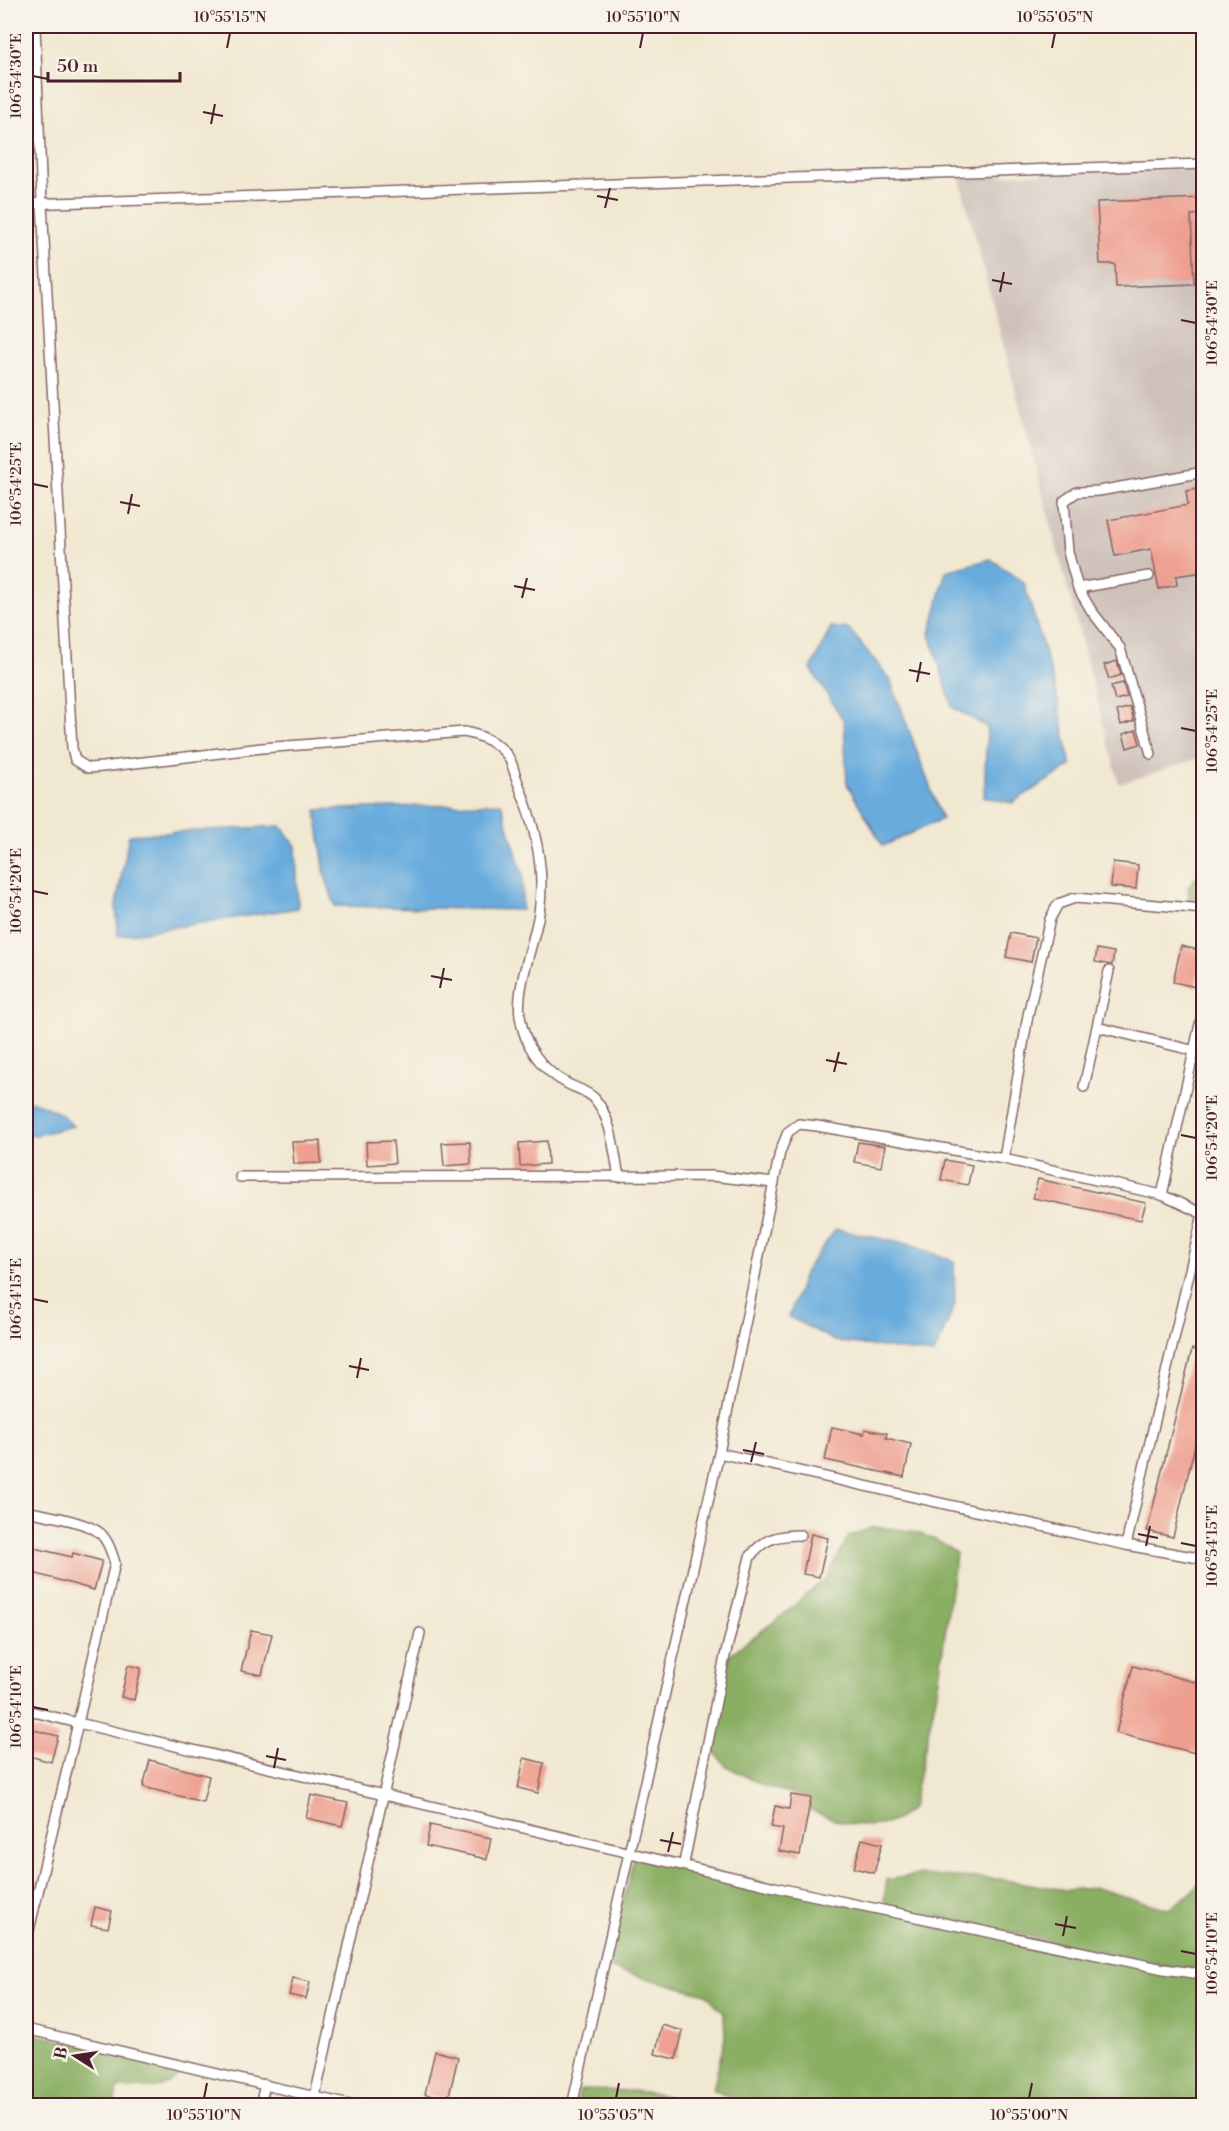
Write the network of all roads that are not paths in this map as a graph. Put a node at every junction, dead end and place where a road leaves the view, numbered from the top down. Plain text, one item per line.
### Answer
1 (35, 26) edge
2 (1203, 164) edge
3 (42, 203) junction
4 (26, 204) edge
5 (1203, 472) edge
6 (1149, 576) dead end
7 (1078, 588) junction
8 (1151, 754) dead end
9 (1203, 909) edge
10 (1109, 971) dead end
11 (1203, 1006) edge
12 (1097, 1027) junction
13 (1193, 1050) junction
14 (1203, 1053) edge
15 (1084, 1087) dead end
16 (1004, 1159) junction
17 (240, 1177) dead end
18 (619, 1177) junction
19 (774, 1183) junction
20 (1162, 1195) junction
21 (1203, 1214) edge
22 (719, 1452) junction
23 (26, 1511) edge
24 (801, 1535) dead end
25 (1126, 1545) junction
26 (1203, 1559) edge
27 (420, 1633) dead end
28 (26, 1710) edge
29 (78, 1723) junction
30 (383, 1794) junction
31 (631, 1852) junction
32 (684, 1863) junction
33 (26, 1943) edge
34 (1203, 1971) edge
35 (26, 2029) edge
36 (265, 2084) junction
37 (315, 2096) junction
38 (260, 2106) edge
39 (354, 2106) edge
40 (572, 2106) edge

1 - 3 lane
2 - 3 lane
3 - 4 lane
3 - 18 lane
5 - 7 lane
6 - 7 lane
7 - 8 lane
9 - 16 lane
10 - 12 lane
11 - 13 lane
12 - 13 lane
12 - 15 lane
13 - 14 lane
13 - 20 lane
16 - 19 lane
16 - 20 lane
17 - 18 lane
18 - 19 lane
19 - 22 lane
20 - 21 lane
21 - 25 lane
22 - 25 lane
22 - 31 lane
23 - 29 lane
24 - 32 lane
25 - 26 lane
27 - 30 lane
28 - 29 lane
29 - 30 lane
29 - 33 lane
30 - 31 lane
30 - 37 lane
31 - 32 lane
31 - 40 lane
32 - 34 lane
35 - 36 lane
36 - 37 lane
36 - 38 lane
37 - 39 lane

